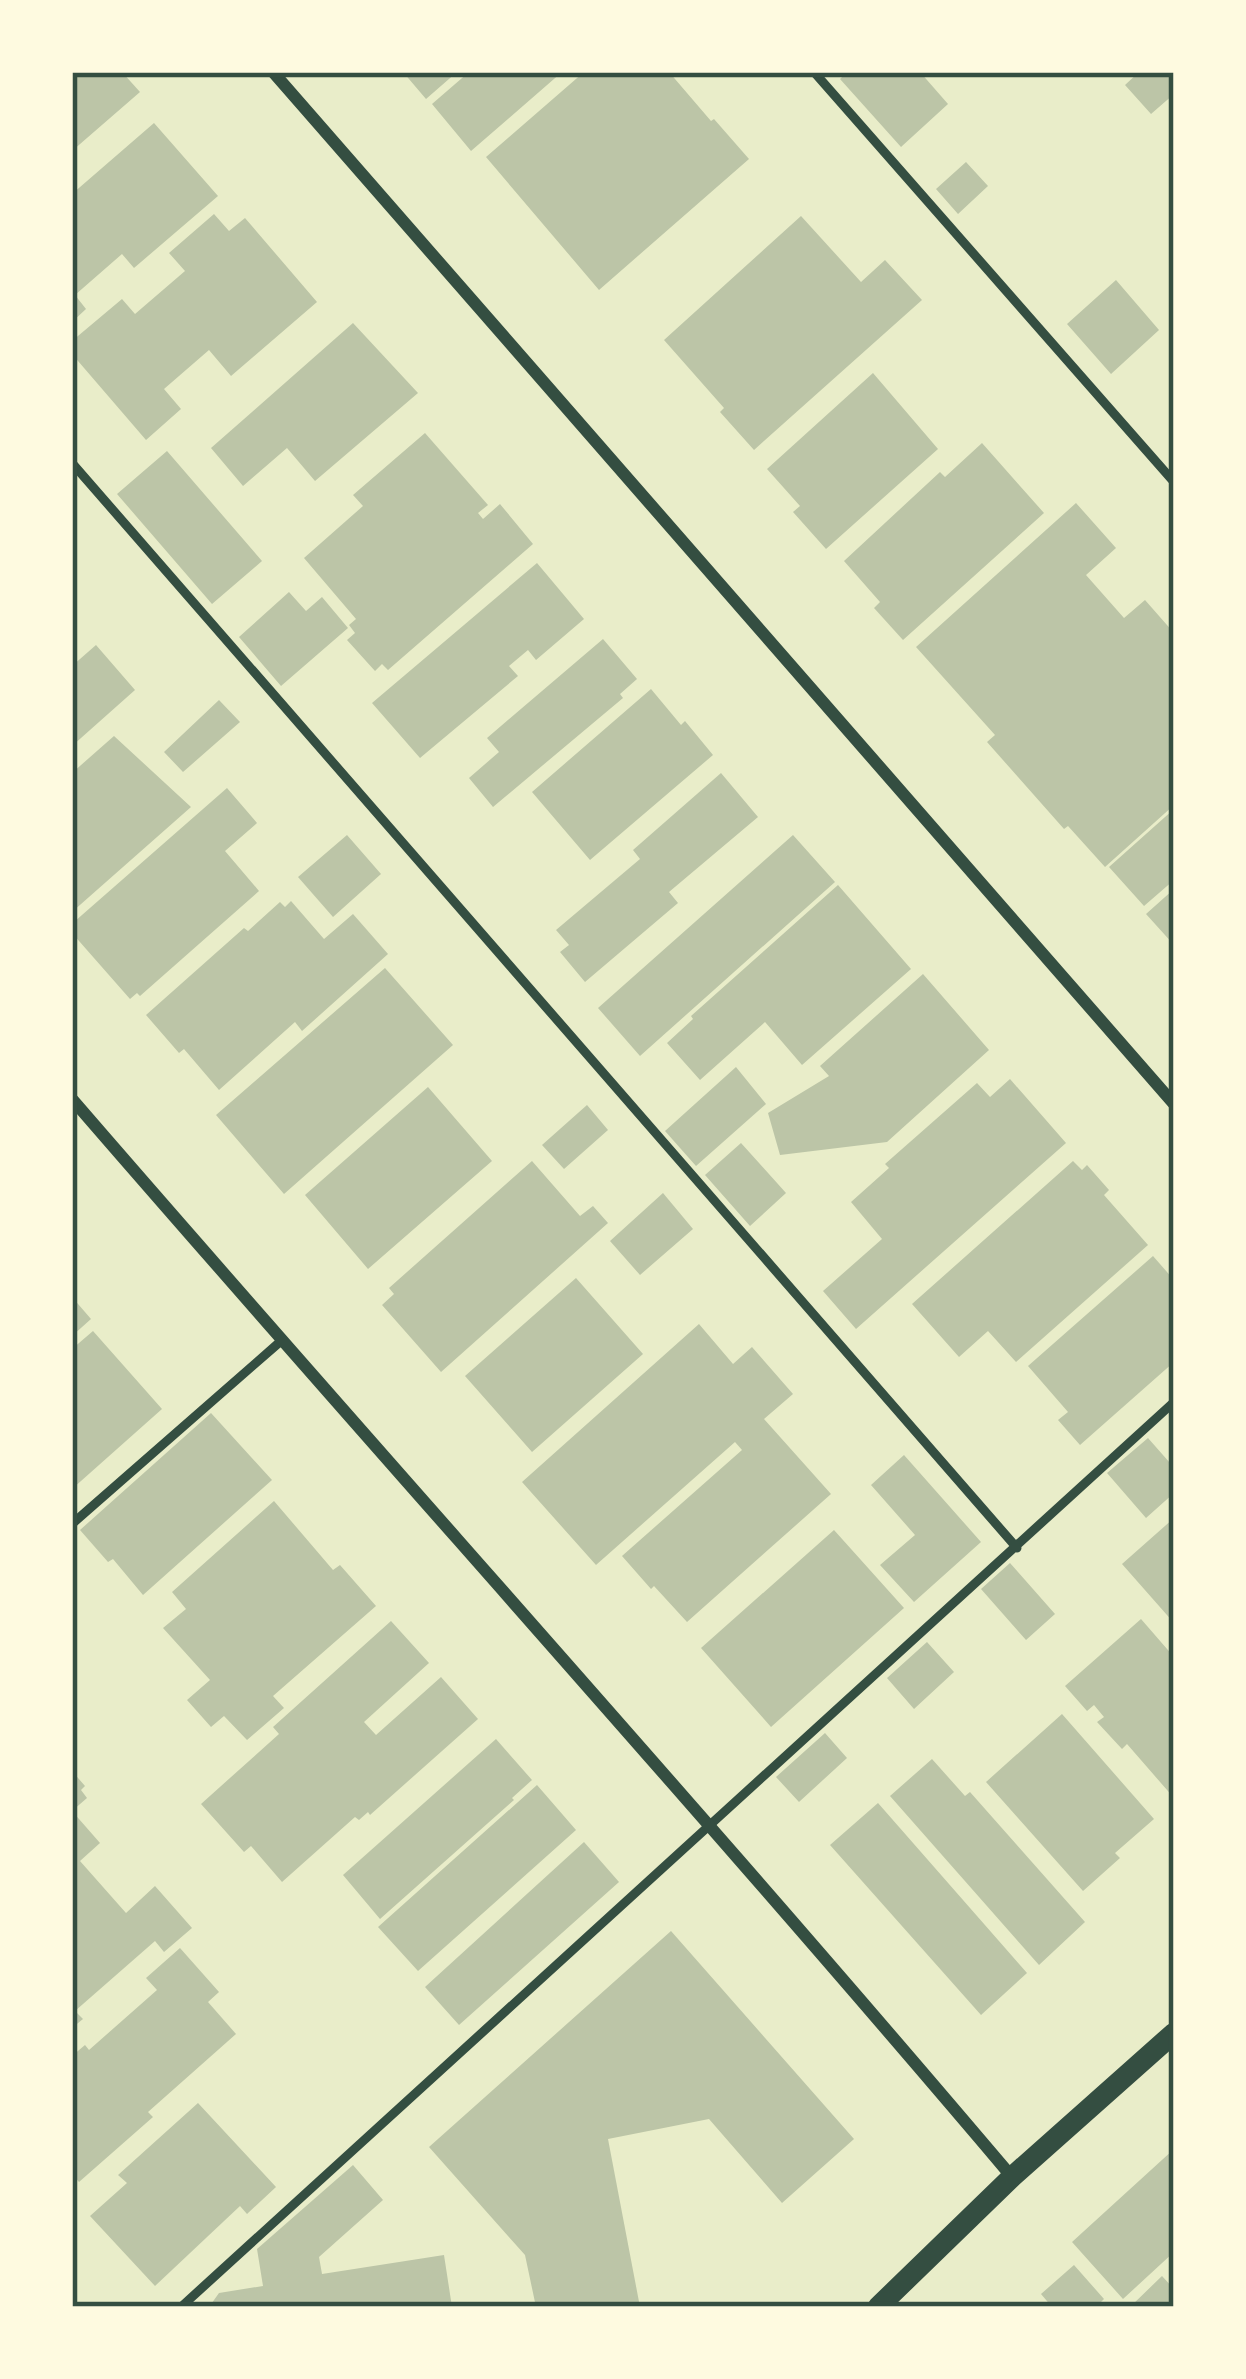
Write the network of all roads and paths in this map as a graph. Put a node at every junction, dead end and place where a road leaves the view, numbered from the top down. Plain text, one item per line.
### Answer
1 (273, 72) edge
2 (814, 72) edge
3 (72, 463) edge
4 (1174, 482) edge
5 (72, 1100) edge
6 (1174, 1104) edge
7 (280, 1341) junction
8 (1174, 1402) edge
9 (72, 1524) edge
10 (1016, 1548) junction
11 (711, 1826) junction
12 (1174, 2033) edge
13 (1012, 2177) junction
14 (181, 2307) edge
15 (878, 2307) edge

1 - 6 street
2 - 4 lane
3 - 10 lane
5 - 7 street
7 - 9 lane
7 - 11 street
8 - 10 lane
10 - 11 lane
11 - 13 street
11 - 14 lane
12 - 13 street
13 - 15 street

